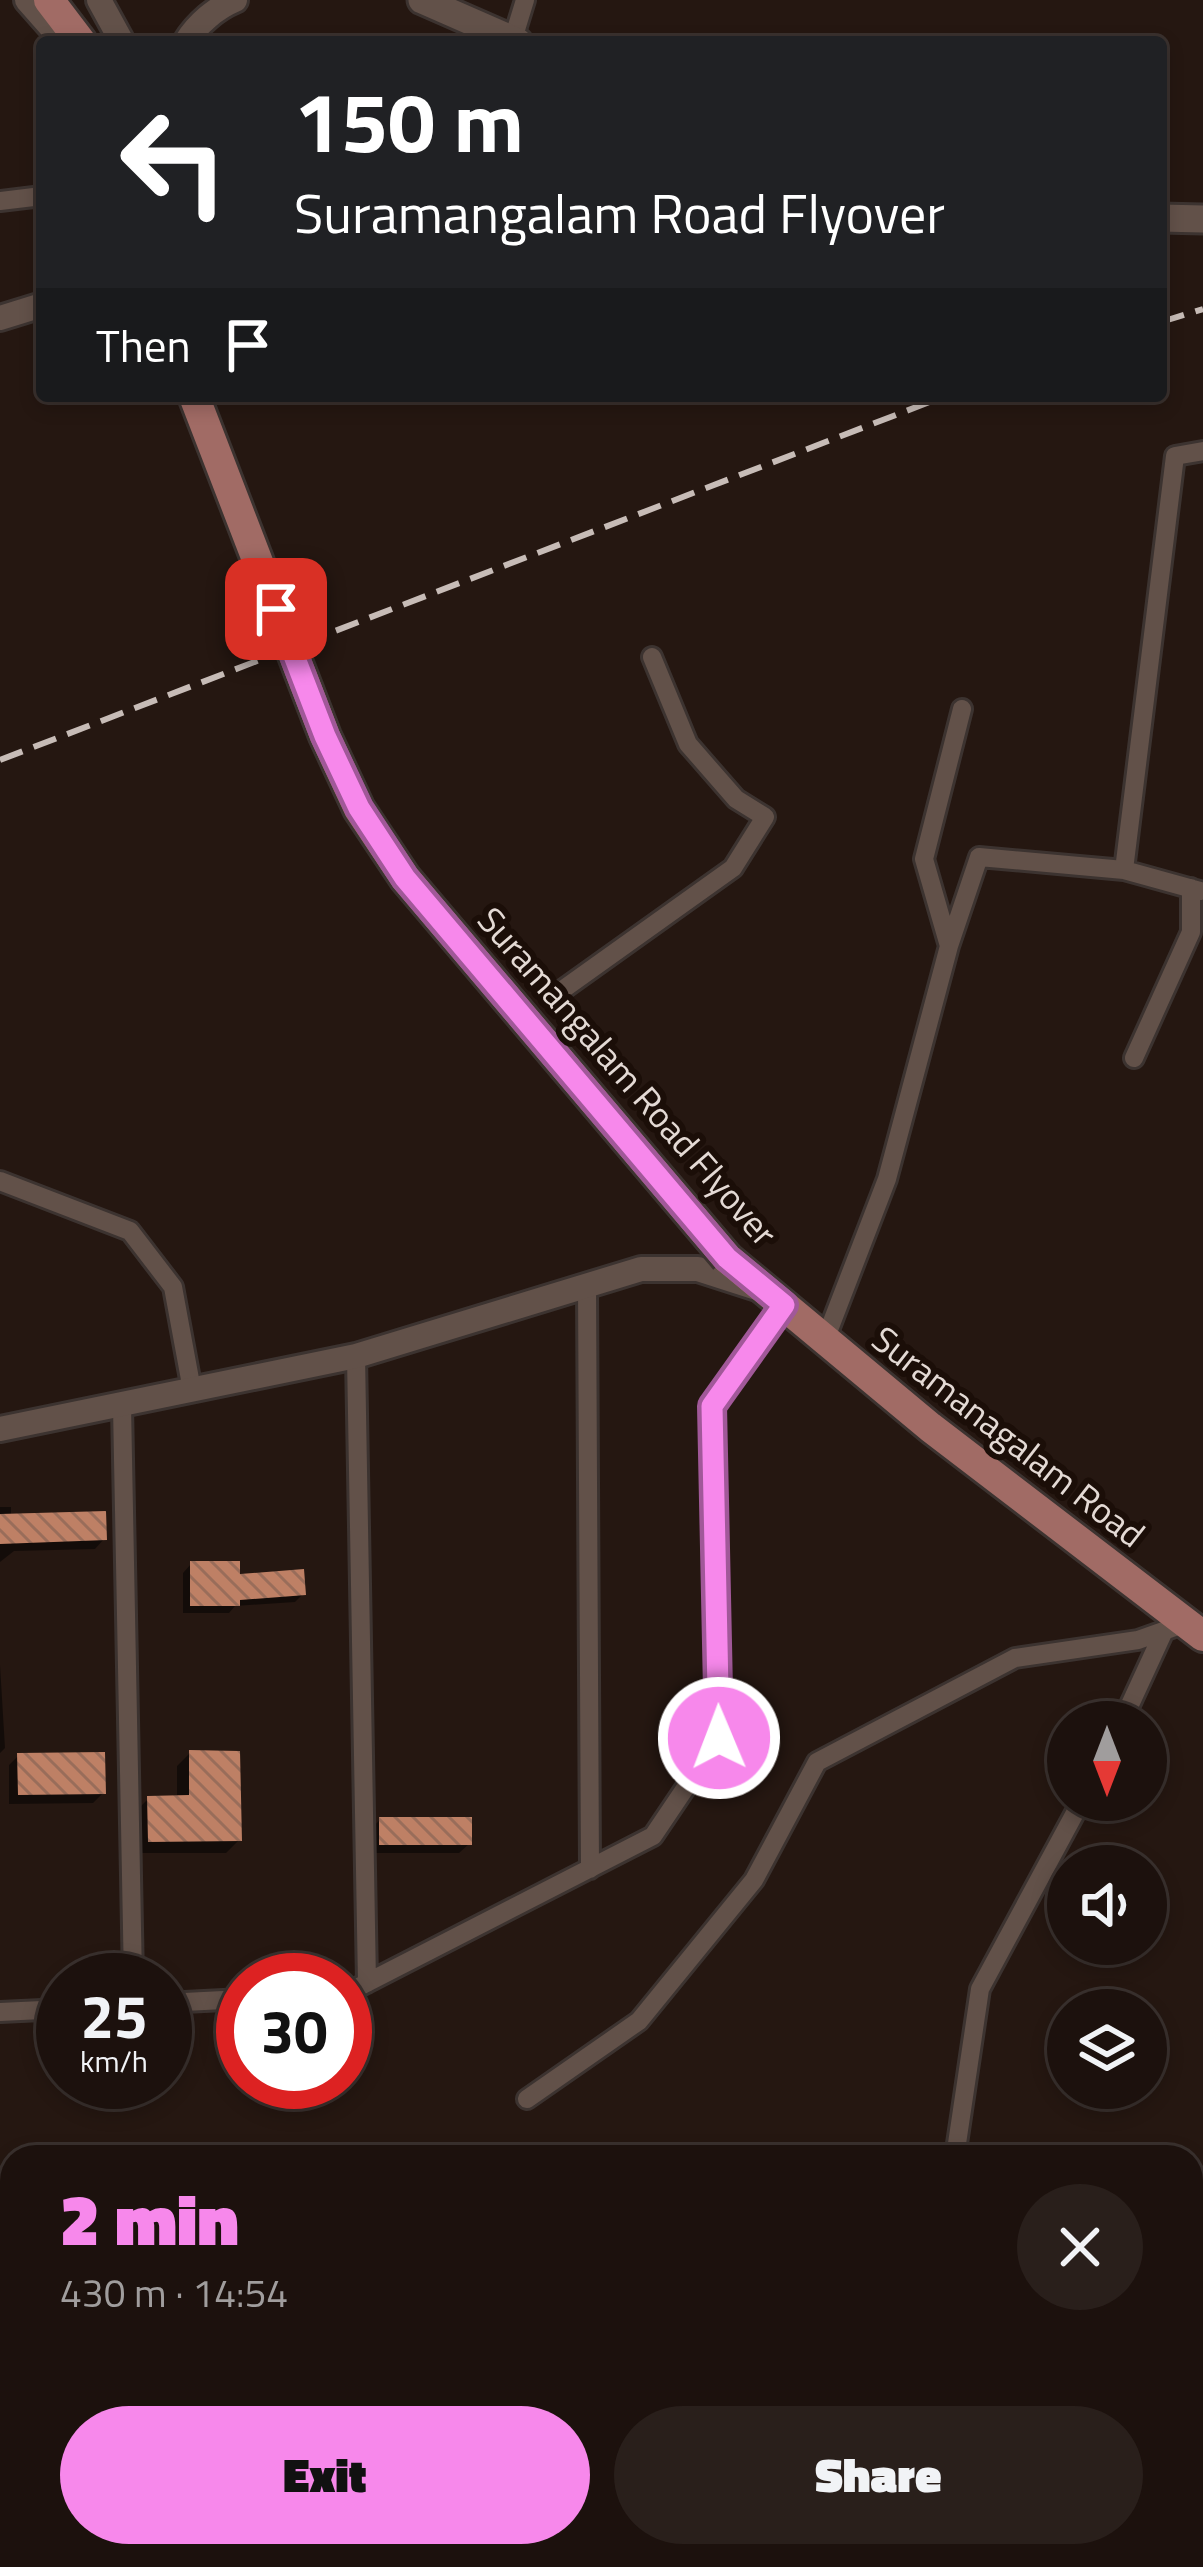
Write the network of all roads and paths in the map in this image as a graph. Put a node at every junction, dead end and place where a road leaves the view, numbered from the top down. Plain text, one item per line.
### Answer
1 (27, 0) edge
2 (49, 0) edge
3 (72, 0) edge
4 (99, 0) edge
5 (236, 0) edge
6 (422, 0) edge
7 (525, 0) edge
8 (59, 36) edge
9 (76, 36) edge
10 (98, 36) edge
11 (119, 36) edge
12 (190, 36) edge
13 (507, 36) edge
14 (517, 36) edge
15 (36, 197) edge
16 (0, 201) edge
17 (1167, 218) edge
18 (1203, 219) edge
19 (36, 307) edge
20 (0, 318) edge
21 (196, 402) edge
22 (214, 402) edge
23 (1203, 451) edge
24 (652, 657) dead end
25 (962, 709) dead end
26 (1124, 870) junction
27 (1197, 890) edge
28 (949, 946) junction
29 (551, 998) dead end
30 (1134, 1058) dead end
31 (0, 1181) edge
32 (736, 1253) junction
33 (587, 1285) junction
34 (778, 1299) junction
35 (825, 1340) junction
36 (356, 1356) junction
37 (192, 1390) junction
38 (122, 1406) junction
39 (0, 1429) edge
40 (1184, 1630) edge
41 (1136, 1701) edge
42 (1071, 1821) edge
43 (590, 1869) junction
44 (133, 1953) edge
45 (366, 1953) edge
46 (372, 1980) edge
47 (36, 2010) edge
48 (0, 2012) edge
49 (526, 2099) dead end
50 (957, 2145) edge

1 - 8 street
2 - 9 main road
3 - 10 main road
4 - 11 street
5 - 12 street
6 - 13 main road
7 - 14 street
15 - 16 street
17 - 18 main road
19 - 20 street
21 - 32 main road, Suramangalam Road Flyover, bridge
22 - 32 main road, Suramangalam Road Flyover
23 - 26 street
24 - 29 street
25 - 28 street
26 - 27 street
26 - 28 street
27 - 30 street
28 - 35 street
31 - 37 street
32 - 34 main road, Suramangalam Road Flyover
33 - 34 street
33 - 36 street
33 - 43 street
34 - 35 main road, Suramanagalam Road
34 - 43 street
35 - 40 main road, Suramanagalam Road
36 - 37 street
36 - 45 street
37 - 38 street
38 - 39 street
38 - 44 street
40 - 41 street
40 - 49 street
42 - 50 street
43 - 46 street
47 - 48 street

